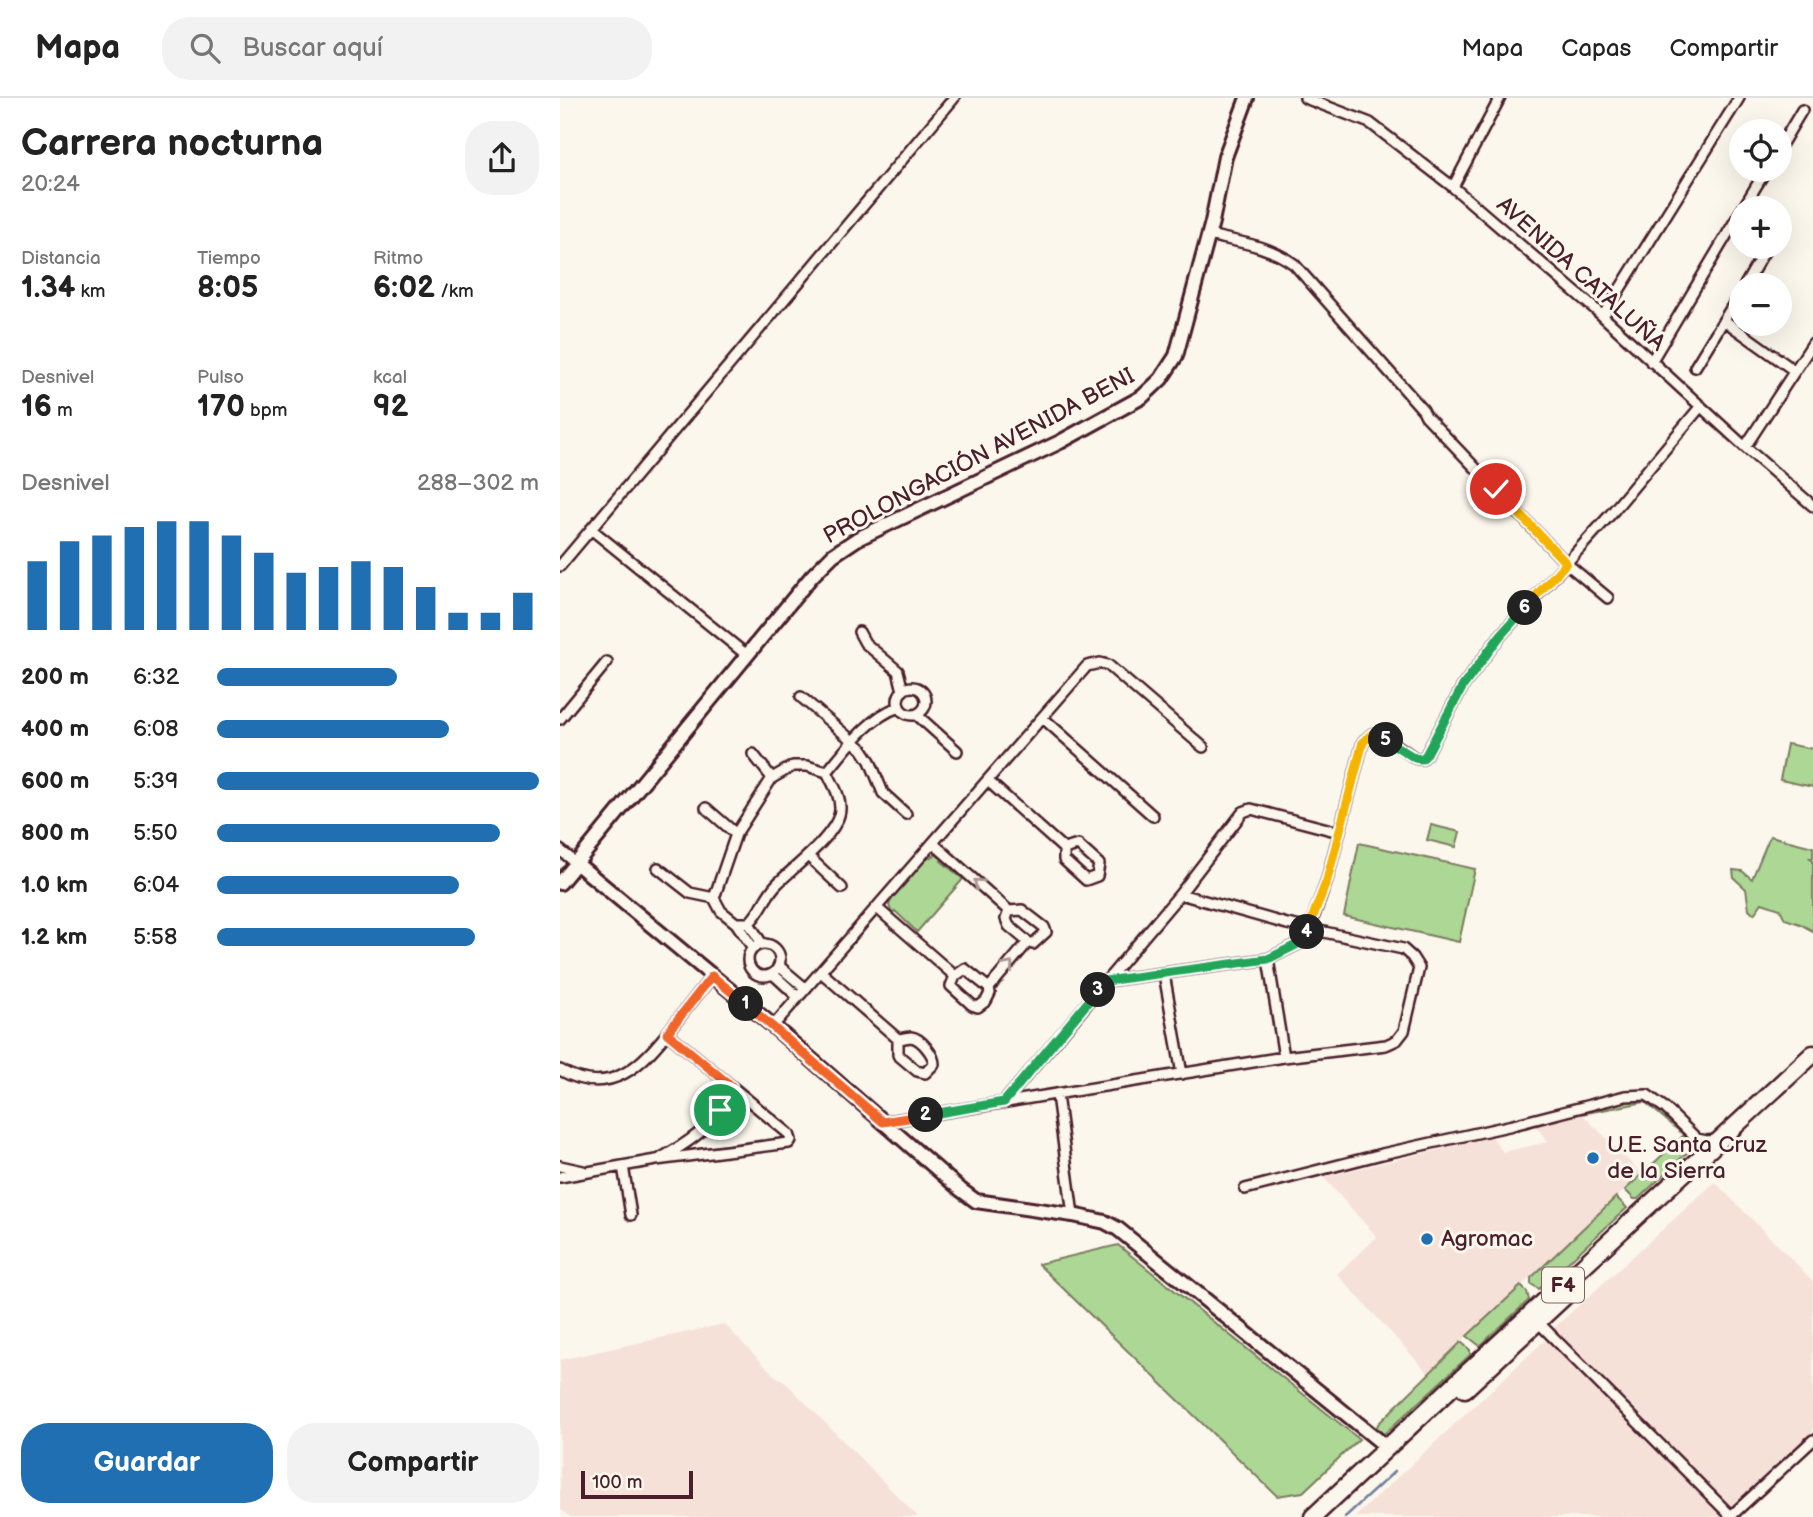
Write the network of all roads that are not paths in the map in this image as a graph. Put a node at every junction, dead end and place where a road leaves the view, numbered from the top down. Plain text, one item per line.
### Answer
1 (954, 98) edge
2 (1247, 98) edge
3 (1305, 98) edge
4 (1500, 98) edge
5 (1738, 98) edge
6 (1802, 110) dead end
7 (1792, 127) edge
8 (1453, 187) junction
9 (1729, 232) edge
10 (1208, 235) junction
11 (1729, 312) edge
12 (1603, 316) junction
13 (1724, 321) junction
14 (1813, 343) edge
15 (1651, 362) junction
16 (1695, 367) dead end
17 (1795, 371) junction
18 (1701, 406) junction
19 (1745, 447) junction
20 (1813, 506) edge
21 (591, 529) junction
22 (1566, 563) junction
23 (560, 566) edge
24 (1608, 598) dead end
25 (859, 632) dead end
26 (748, 656) junction
27 (607, 662) dead end
28 (903, 691) junction
29 (801, 697) dead end
30 (899, 707) junction
31 (918, 715) junction
32 (1042, 718) junction
33 (560, 719) edge
34 (852, 742) junction
35 (1203, 747) dead end
36 (957, 751) dead end
37 (752, 754) dead end
38 (827, 772) junction
39 (772, 778) junction
40 (988, 780) junction
41 (706, 808) dead end
42 (906, 814) dead end
43 (1153, 816) dead end
44 (1339, 832) junction
45 (736, 834) junction
46 (933, 843) junction
47 (1064, 849) dead end
48 (560, 850) edge
49 (809, 857) junction
50 (576, 863) junction
51 (658, 868) dead end
52 (560, 883) edge
53 (842, 888) dead end
54 (1180, 894) junction
55 (714, 898) junction
56 (877, 908) junction
57 (1009, 911) junction
58 (736, 923) junction
59 (749, 923) junction
60 (1309, 929) junction
61 (1028, 942) junction
62 (758, 946) junction
63 (1268, 959) junction
64 (776, 970) junction
65 (821, 972) junction
66 (1164, 974) junction
67 (712, 976) junction
68 (955, 976) junction
69 (1105, 981) junction
70 (805, 988) junction
71 (989, 988) junction
72 (798, 997) junction
73 (773, 1026) junction
74 (667, 1033) junction
75 (898, 1039) junction
76 (1813, 1054) edge
77 (1284, 1057) junction
78 (1813, 1069) edge
79 (560, 1070) edge
80 (1182, 1074) junction
81 (731, 1086) junction
82 (1057, 1096) junction
83 (1004, 1102) junction
84 (883, 1122) junction
85 (1725, 1136) junction
86 (1697, 1139) junction
87 (656, 1160) junction
88 (560, 1166) edge
89 (623, 1166) junction
90 (1688, 1170) junction
91 (592, 1172) junction
92 (560, 1177) edge
93 (1245, 1189) dead end
94 (631, 1215) dead end
95 (1073, 1215) junction
96 (1538, 1322) junction
97 (1813, 1440) edge
98 (1388, 1448) junction
99 (1313, 1517) edge
100 (1327, 1517) edge
101 (1731, 1517) edge

1 - 21 street
2 - 10 street, PROLONGACIÓN AVENIDA BENI
3 - 8 street, AVENIDA CATALUÑA
4 - 8 street
5 - 12 street
6 - 7 street
8 - 12 street, AVENIDA CATALUÑA
9 - 15 street
10 - 22 street
10 - 26 street, PROLONGACIÓN AVENIDA BENI
11 - 13 street
12 - 15 street, AVENIDA CATALUÑA
13 - 16 street
13 - 17 street
14 - 17 street
15 - 18 street, AVENIDA CATALUÑA
17 - 19 street
18 - 19 street, AVENIDA CATALUÑA
18 - 22 street
19 - 20 street, AVENIDA CATALUÑA
21 - 23 street
21 - 26 street
22 - 24 street
22 - 44 street
25 - 28 street
26 - 50 street, PROLONGACIÓN AVENIDA BENI
27 - 33 street
28 - 30 street
28 - 31 street
29 - 34 street
30 - 31 street
30 - 34 street
31 - 36 street
32 - 35 street
32 - 40 street
32 - 43 street
34 - 38 street
34 - 42 street
37 - 39 street
38 - 39 street
38 - 49 street
39 - 45 street
40 - 46 street
40 - 47 street
41 - 45 street
44 - 54 street
44 - 60 street
45 - 55 street
46 - 56 street
57 -> 46 street
48 - 50 street
49 - 53 street
49 - 59 street
50 - 52 street, PROLONGACIÓN AVENIDA BENI
50 - 67 street
51 - 55 street
54 - 60 street
54 - 69 street
55 - 58 street
56 - 65 street
56 - 68 street
57 - 61 street
57 - 61 street
58 - 59 street
58 - 62 street
59 - 62 street
60 - 63 street
60 - 77 street
71 -> 61 street
62 - 64 street
62 - 64 street
63 - 66 street
63 - 77 street
64 - 70 street
64 - 72 street
65 - 70 street
65 - 75 street
66 - 69 street
66 - 80 street
67 - 73 street
67 - 74 street
68 - 71 street
68 - 71 street
69 - 83 street
70 - 72 street
72 - 73 street
73 - 84 street
74 - 79 street
74 - 81 street
75 - 75 street
76 - 85 highway, F4
77 - 80 street
78 - 96 highway, F4
80 - 82 street
81 - 87 street
81 - 87 street
82 - 83 street
82 - 95 street
83 - 84 street
84 - 95 street
85 - 86 street
85 - 90 highway, F4
86 - 90 street
86 - 93 street
87 - 89 street
88 - 91 street
89 - 91 street
89 - 94 street
90 - 98 highway, F4
91 - 92 street
95 - 98 street
96 - 100 highway, F4
96 - 101 street
97 - 101 street
98 - 99 highway, F4

